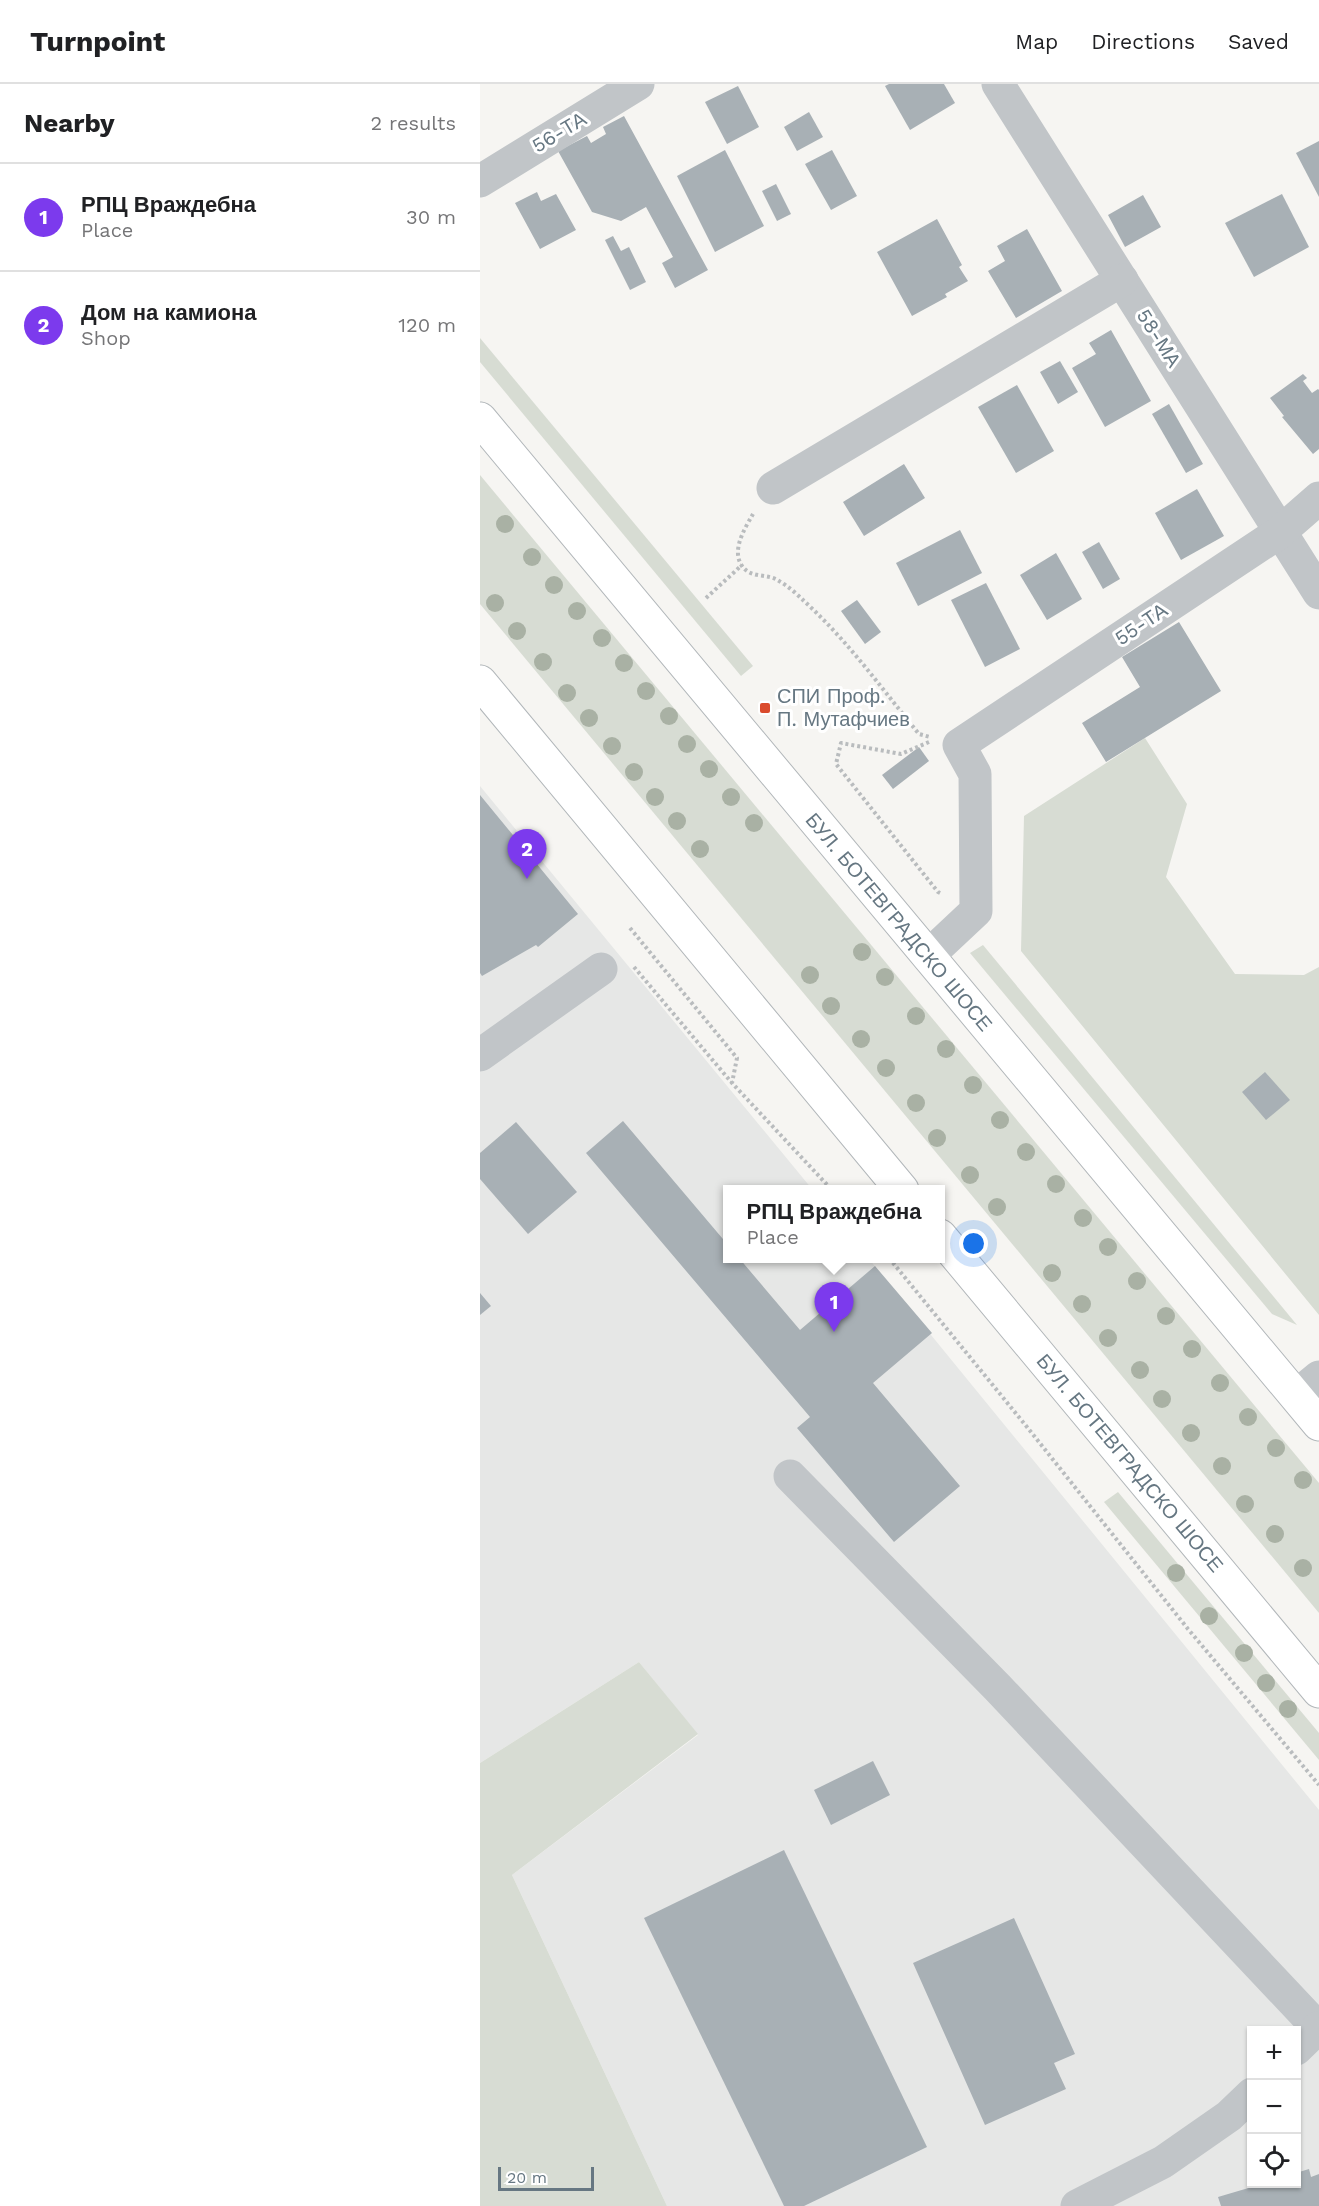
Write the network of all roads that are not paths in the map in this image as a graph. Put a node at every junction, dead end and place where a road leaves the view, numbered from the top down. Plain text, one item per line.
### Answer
1 (638, 84) edge
2 (998, 84) edge
3 (480, 181) edge
4 (1122, 280) junction
5 (480, 419) edge
6 (773, 488) road end
7 (1319, 498) edge
8 (1280, 532) junction
9 (1319, 592) edge
10 (480, 682) edge
11 (928, 957) junction
12 (616, 967) road end
13 (480, 1055) edge
14 (898, 1185) edge
15 (945, 1242) edge
16 (1308, 1387) edge
17 (1319, 1424) edge
18 (790, 1476) dead end
19 (1319, 1690) edge
20 (1311, 2036) edge
21 (1247, 2098) edge
22 (1077, 2206) edge

1 - 3 street, 56-ТА
2 - 4 street, 58-МА
4 - 6 street
4 - 8 street, 58-МА
5 - 11 main road, БУЛ. БОТЕВГРАДСКО ШОСЕ
7 - 8 street, 55-ТА
8 - 9 street, 58-МА
8 - 11 street, 55-ТА
10 - 14 main road
11 - 16 main road, БУЛ. БОТЕВГРАДСКО ШОСЕ
12 - 13 street
15 - 19 main road, БУЛ. БОТЕВГРАДСКО ШОСЕ
16 - 17 main road, БУЛ. БОТЕВГРАДСКО ШОСЕ
18 - 20 street
21 - 22 street

